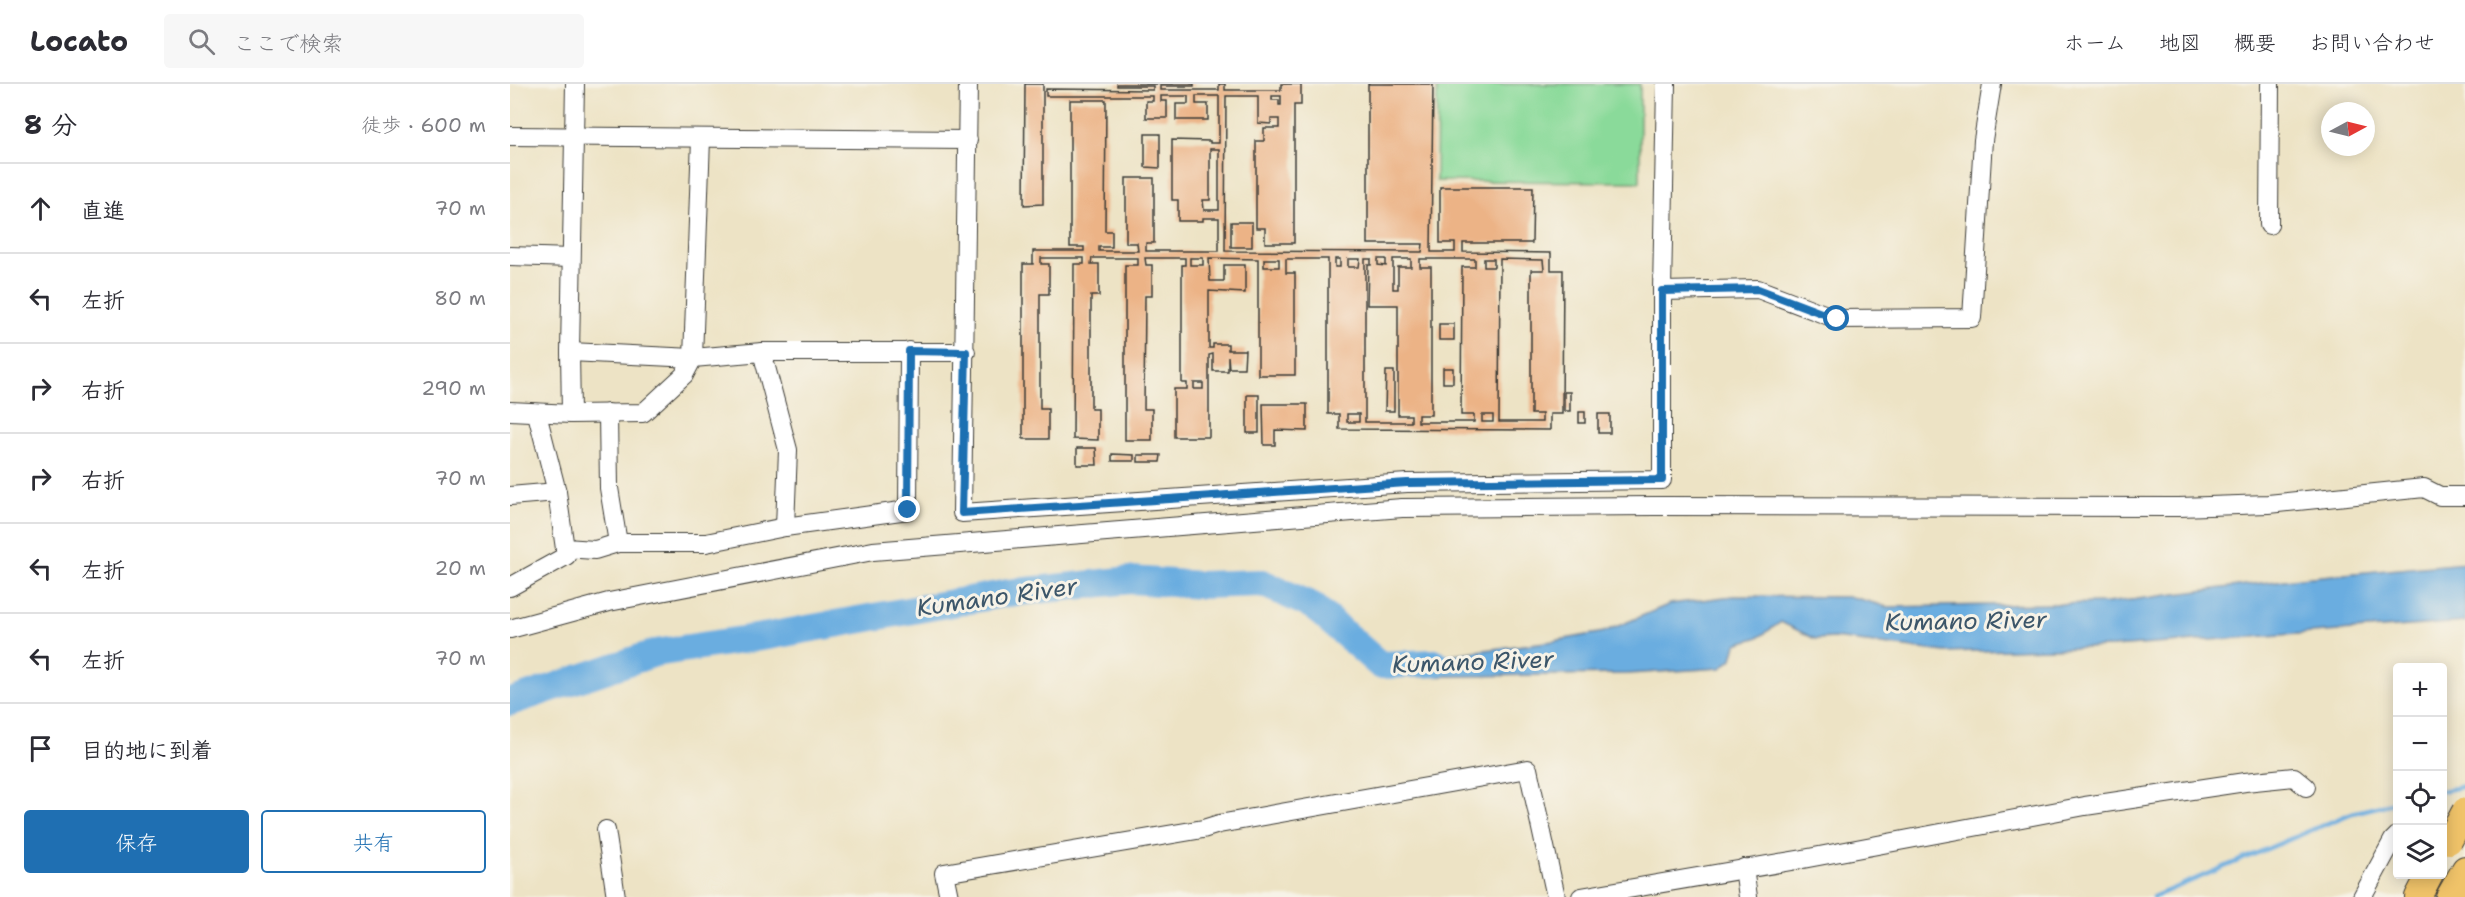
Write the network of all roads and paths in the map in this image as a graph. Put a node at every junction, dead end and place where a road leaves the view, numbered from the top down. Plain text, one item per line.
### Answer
1 (575, 84) edge
2 (968, 84) edge
3 (1666, 84) edge
4 (1992, 84) edge
5 (2270, 84) edge
6 (510, 136) edge
7 (573, 136) junction
8 (701, 139) junction
9 (968, 140) junction
10 (2269, 225) dead end
11 (510, 255) edge
12 (572, 258) junction
13 (1662, 291) junction
14 (909, 351) junction
15 (570, 352) junction
16 (762, 352) junction
17 (966, 352) junction
18 (693, 358) junction
19 (510, 411) edge
20 (609, 413) junction
21 (537, 414) junction
22 (572, 414) junction
23 (2465, 483) edge
24 (2424, 488) junction
25 (557, 492) junction
26 (510, 496) edge
27 (2465, 496) edge
28 (785, 527) junction
29 (618, 543) junction
30 (565, 548) junction
31 (510, 587) edge
32 (510, 629) edge
33 (2306, 787) dead end
34 (2465, 811) edge
35 (2465, 820) edge
36 (606, 830) dead end
37 (2447, 836) edge
38 (2447, 837) edge
39 (2393, 842) edge
40 (1744, 868) junction
41 (2465, 868) edge
42 (2427, 879) edge
43 (616, 897) edge
44 (949, 897) edge
45 (1556, 897) edge
46 (1581, 897) edge
47 (1748, 897) edge
48 (2362, 897) edge
49 (2418, 897) edge
50 (2449, 897) edge

1 - 7 street
2 - 9 street
3 - 13 street
4 - 13 street
5 - 10 street
6 - 7 street
7 - 8 street
7 - 12 street
8 - 9 street
8 - 18 street
9 - 17 street
11 - 12 street
12 - 15 street
13 - 17 street
14 - 16 street
14 - 17 street
14 - 28 street
15 - 18 street
15 - 22 street
16 - 18 street
16 - 28 street
18 - 20 street
19 - 21 street
20 - 22 street
20 - 29 street
21 - 22 street
21 - 25 street
23 - 24 street
24 - 27 street
24 - 32 street
25 - 26 street
25 - 30 street
28 - 29 street
29 - 30 street
30 - 31 street
33 - 40 street
34 - 37 highway, bridge
35 - 38 street
36 - 43 street
39 - 48 street
40 - 46 street
40 - 47 street
41 - 50 highway
42 - 49 highway
44 - 45 street

